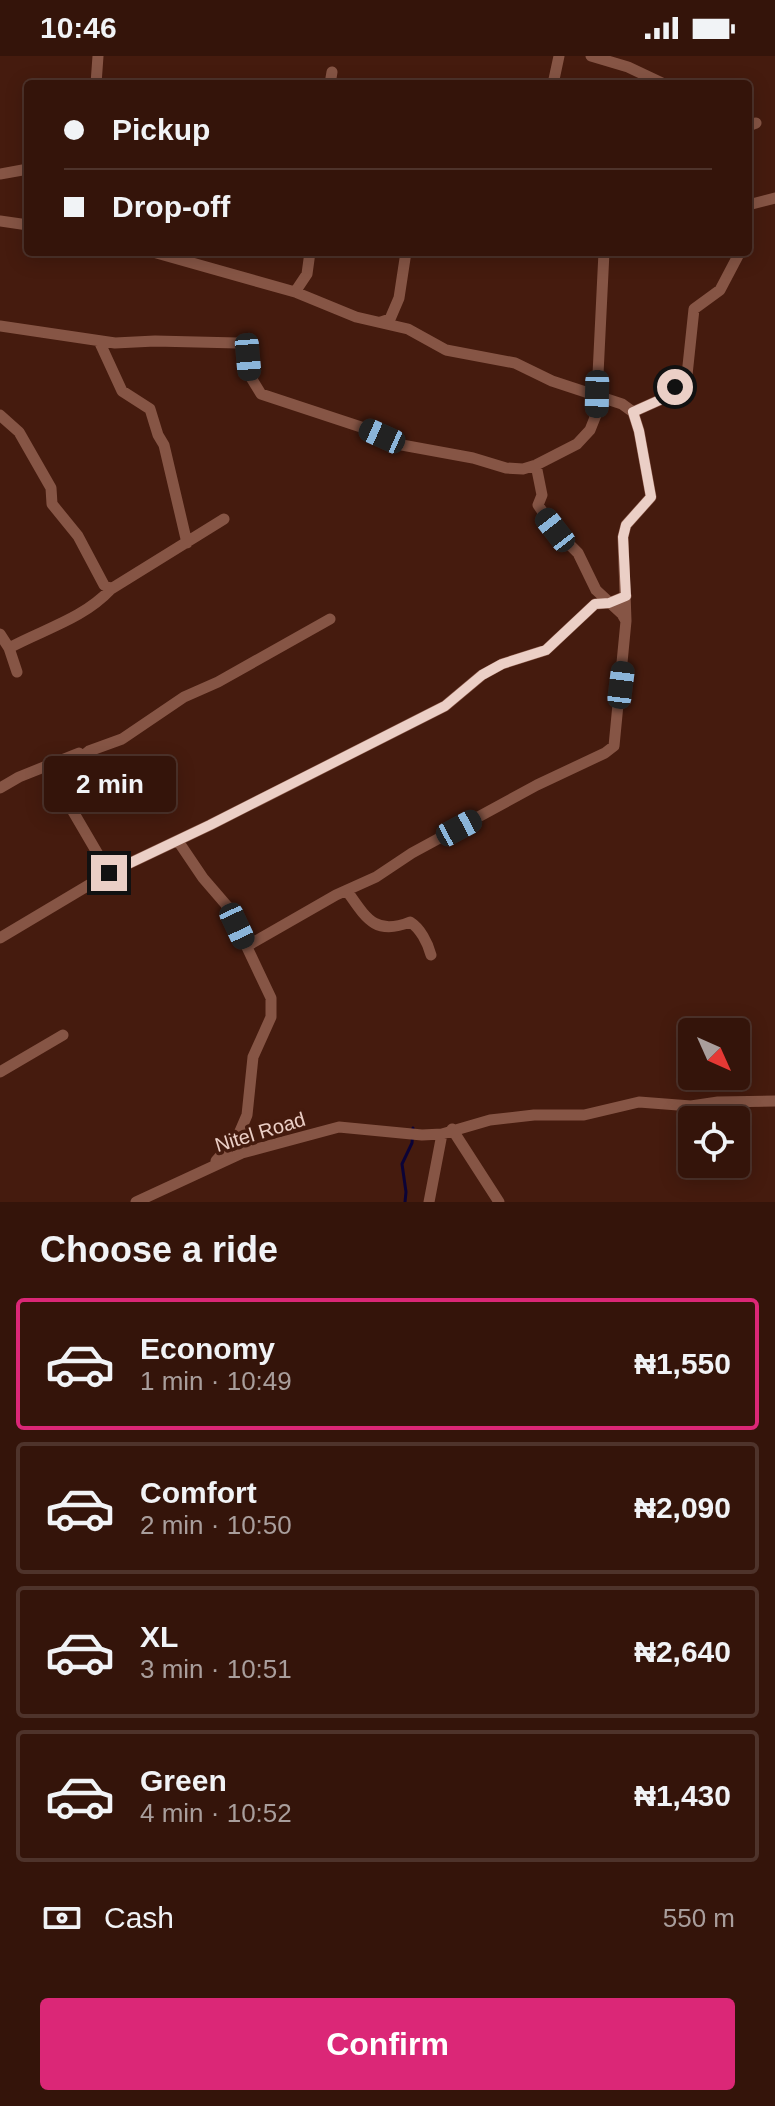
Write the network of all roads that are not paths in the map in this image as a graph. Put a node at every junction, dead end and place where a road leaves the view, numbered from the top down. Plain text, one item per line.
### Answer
1 (98, 56) edge
2 (559, 56) edge
3 (591, 56) edge
4 (96, 80) edge
5 (554, 80) edge
6 (656, 80) edge
7 (24, 170) edge
8 (0, 174) edge
9 (775, 198) edge
10 (752, 204) edge
11 (0, 221) edge
12 (24, 224) edge
13 (309, 256) edge
14 (405, 256) edge
15 (604, 256) edge
16 (738, 256) edge
17 (184, 257) edge
18 (295, 292) junction
19 (381, 322) junction
20 (0, 326) edge
21 (99, 341) junction
22 (597, 394) junction
23 (633, 412) junction
24 (0, 415) edge
25 (536, 465) junction
26 (224, 519) dead end
27 (187, 543) junction
28 (111, 589) junction
29 (626, 596) junction
30 (609, 603) junction
31 (330, 619) dead end
32 (626, 621) junction
33 (0, 634) edge
34 (9, 648) junction
35 (17, 672) dead end
36 (122, 739) junction
37 (0, 788) edge
38 (178, 841) junction
39 (109, 873) junction
40 (347, 891) junction
41 (0, 938) edge
42 (247, 946) junction
43 (431, 955) dead end
44 (63, 1035) dead end
45 (0, 1072) edge
46 (775, 1101) edge
47 (447, 1132) junction
48 (213, 1165) junction
49 (136, 1202) edge
50 (429, 1202) edge
51 (499, 1202) edge

1 - 4 street
2 - 5 street
3 - 6 street
7 - 8 street
9 - 10 street
11 - 12 street
13 - 18 street
14 - 19 street
15 - 22 street
16 - 23 street
17 - 18 street
18 - 19 street
19 - 22 street
20 - 21 street
21 - 25 street
21 - 27 street
22 - 23 street
22 - 25 street
23 - 29 street
24 - 28 street
25 - 30 street
26 - 27 street
27 - 28 street
28 - 34 street
29 - 30 street
29 - 32 street
30 - 32 street
30 - 38 street
31 - 36 street
32 - 40 street
33 - 34 street
34 - 35 street
36 - 37 street
36 - 39 street
38 - 39 street
38 - 42 street
39 - 41 street
40 - 42 street
40 - 43 street
42 - 48 street
44 - 45 street
46 - 47 street, Nitel Road
47 - 48 street, Nitel Road
47 - 50 street
47 - 51 street
48 - 49 street, Nitel Road

